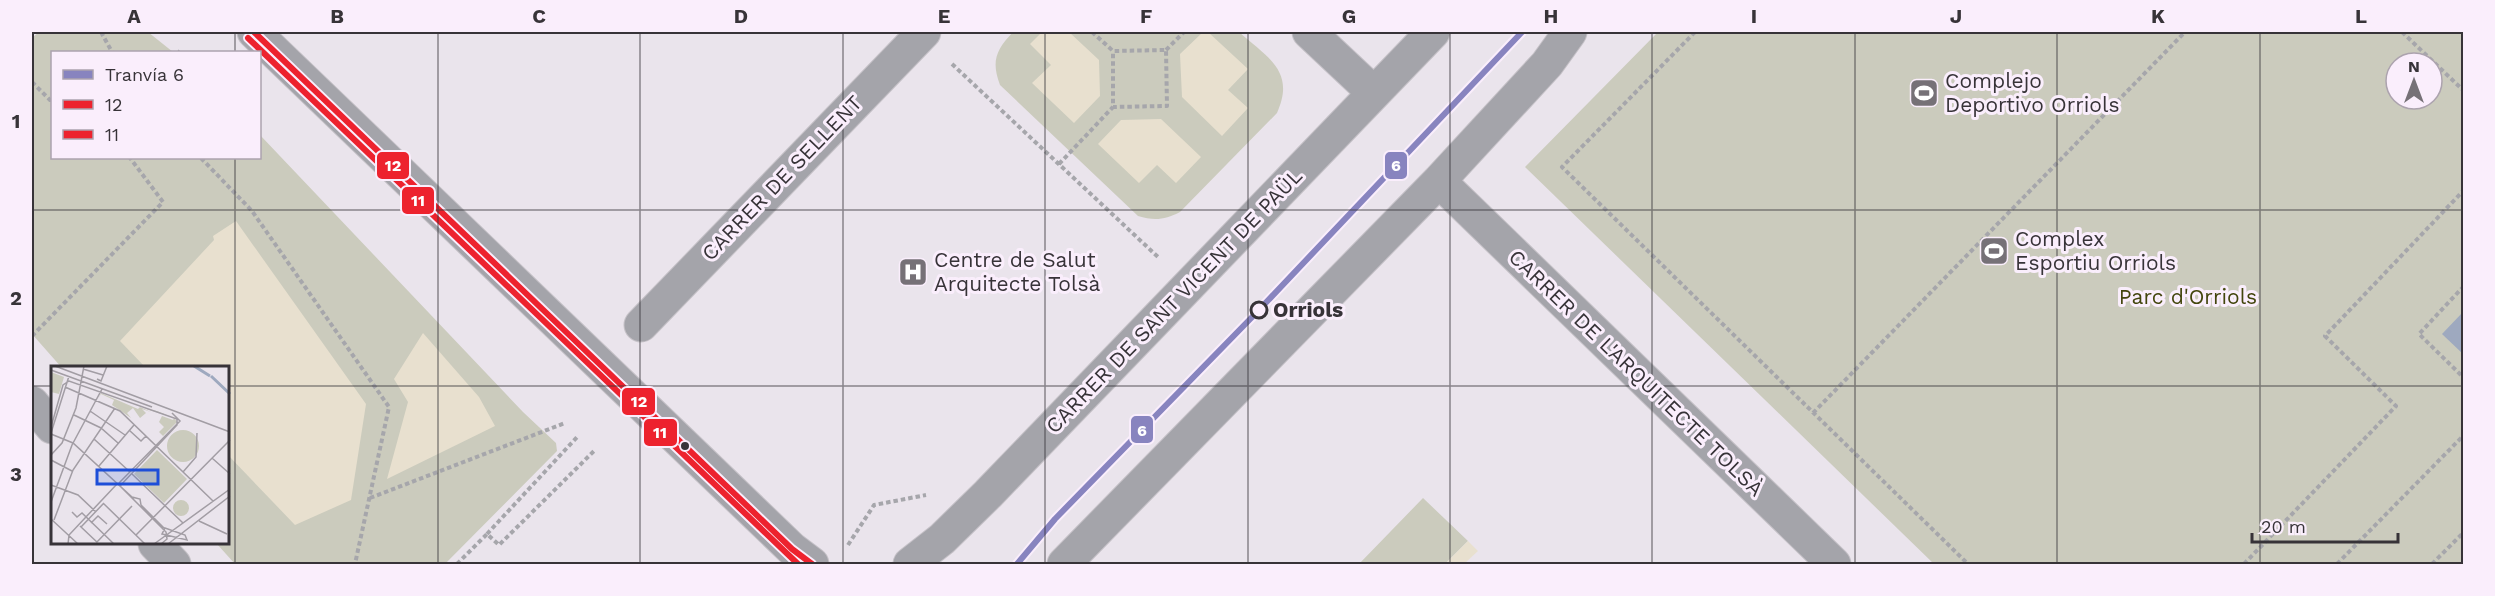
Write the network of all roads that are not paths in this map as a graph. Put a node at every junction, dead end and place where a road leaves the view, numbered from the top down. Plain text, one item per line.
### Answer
1 (254, 32) edge
2 (1309, 32) edge
3 (1433, 32) edge
4 (1570, 32) edge
5 (922, 33) edge
6 (1374, 93) junction
7 (1439, 181) junction
8 (641, 326) dead end
9 (32, 403) edge
10 (51, 425) edge
11 (812, 564) edge
12 (910, 564) edge
13 (1064, 564) edge
14 (1834, 564) edge

1 - 11 street
2 - 6 street
3 - 6 street, CARRER DE SANT VICENT DE PAÜL
4 - 7 street
5 - 8 street, CARRER DE SELLENT
6 - 12 street, CARRER DE SANT VICENT DE PAÜL
7 - 13 street
7 - 14 street, CARRER DE L'ARQUITECTE TOLSÀ
9 - 10 street

